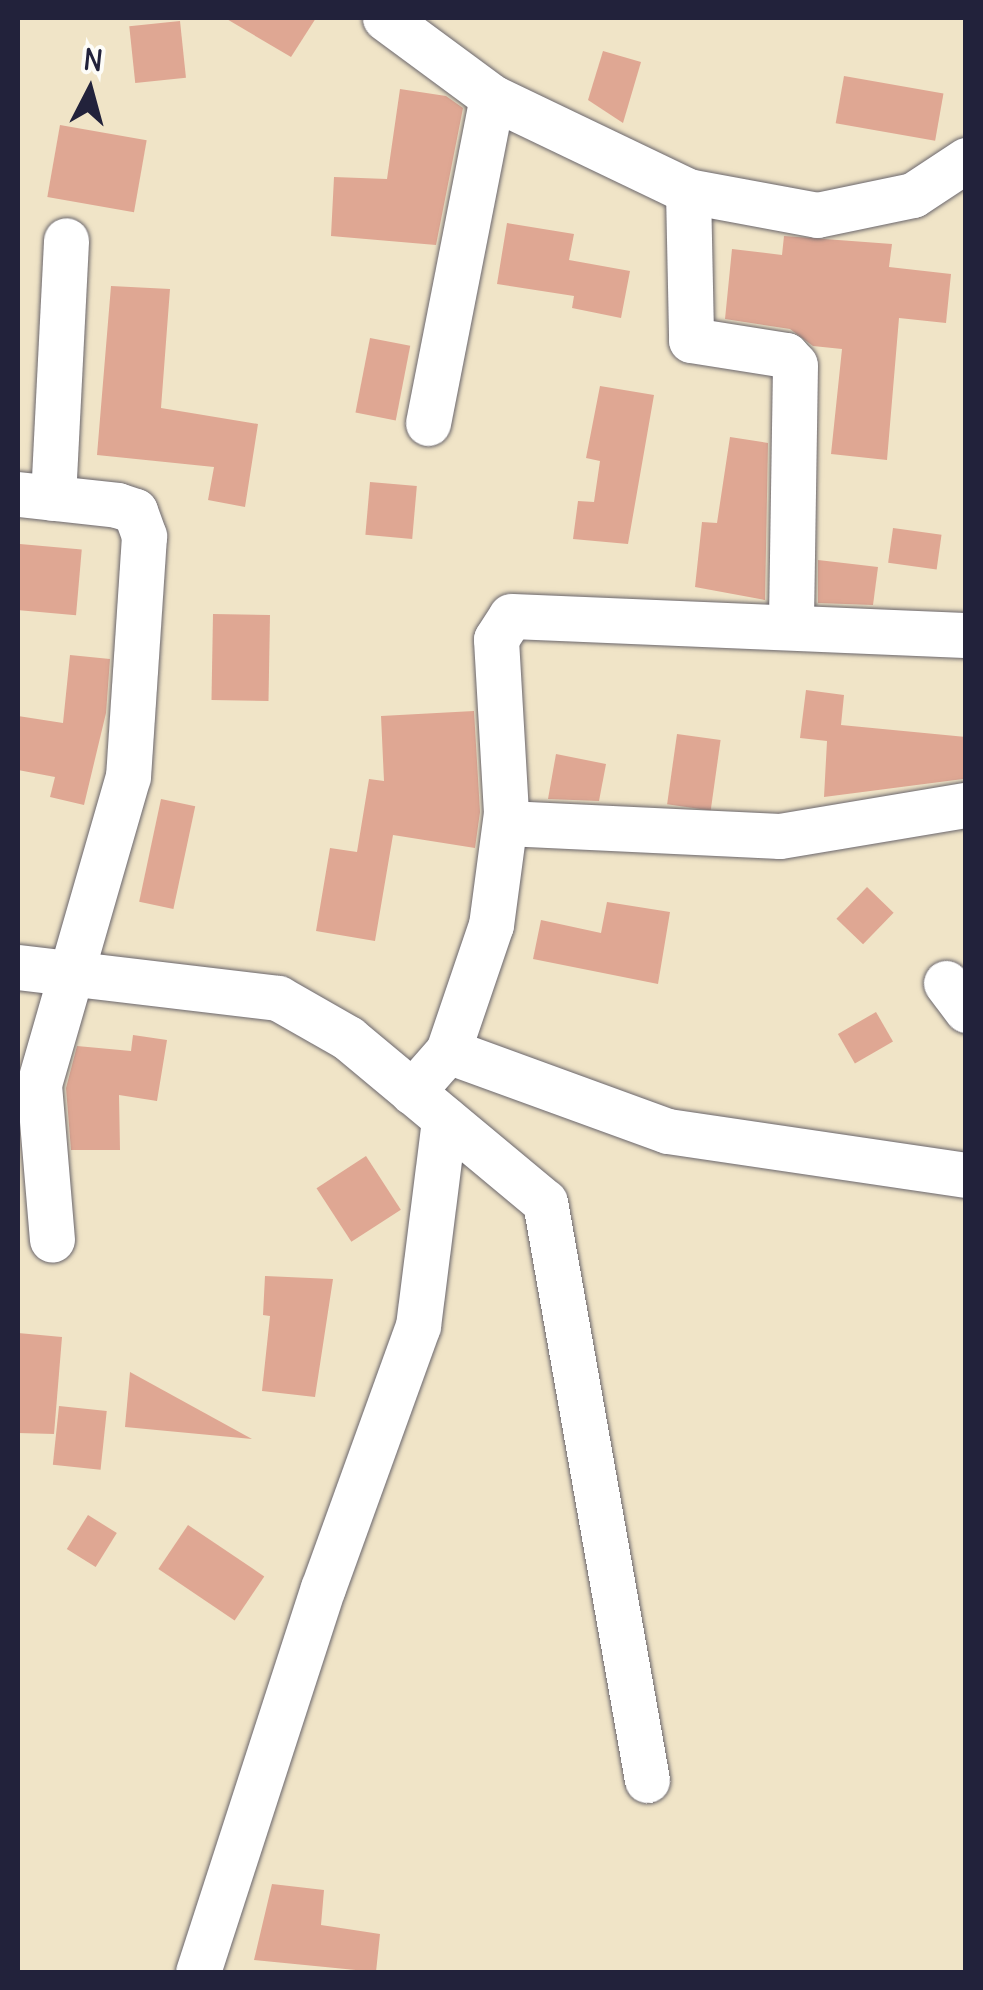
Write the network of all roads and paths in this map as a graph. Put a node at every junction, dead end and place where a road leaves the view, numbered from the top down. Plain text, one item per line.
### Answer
1 (385, 18) edge
2 (492, 97) junction
3 (966, 160) edge
4 (688, 190) junction
5 (66, 240) dead end
6 (428, 423) dead end
7 (35, 496) edge
8 (791, 626) junction
9 (966, 635) edge
10 (966, 804) edge
11 (506, 822) junction
12 (18, 967) edge
13 (69, 974) junction
14 (448, 1051) junction
15 (428, 1106) junction
16 (966, 1175) edge
17 (52, 1239) dead end
18 (648, 1780) dead end
19 (198, 1972) edge

1 - 2 street
2 - 4 street
2 - 6 street
3 - 4 street
4 - 8 street
5 - 7 street
7 - 13 street
8 - 9 street
8 - 11 street
10 - 11 street
11 - 14 street
12 - 13 street
13 - 15 street
13 - 17 street
14 - 15 street
14 - 16 street
15 - 18 street
15 - 19 street

